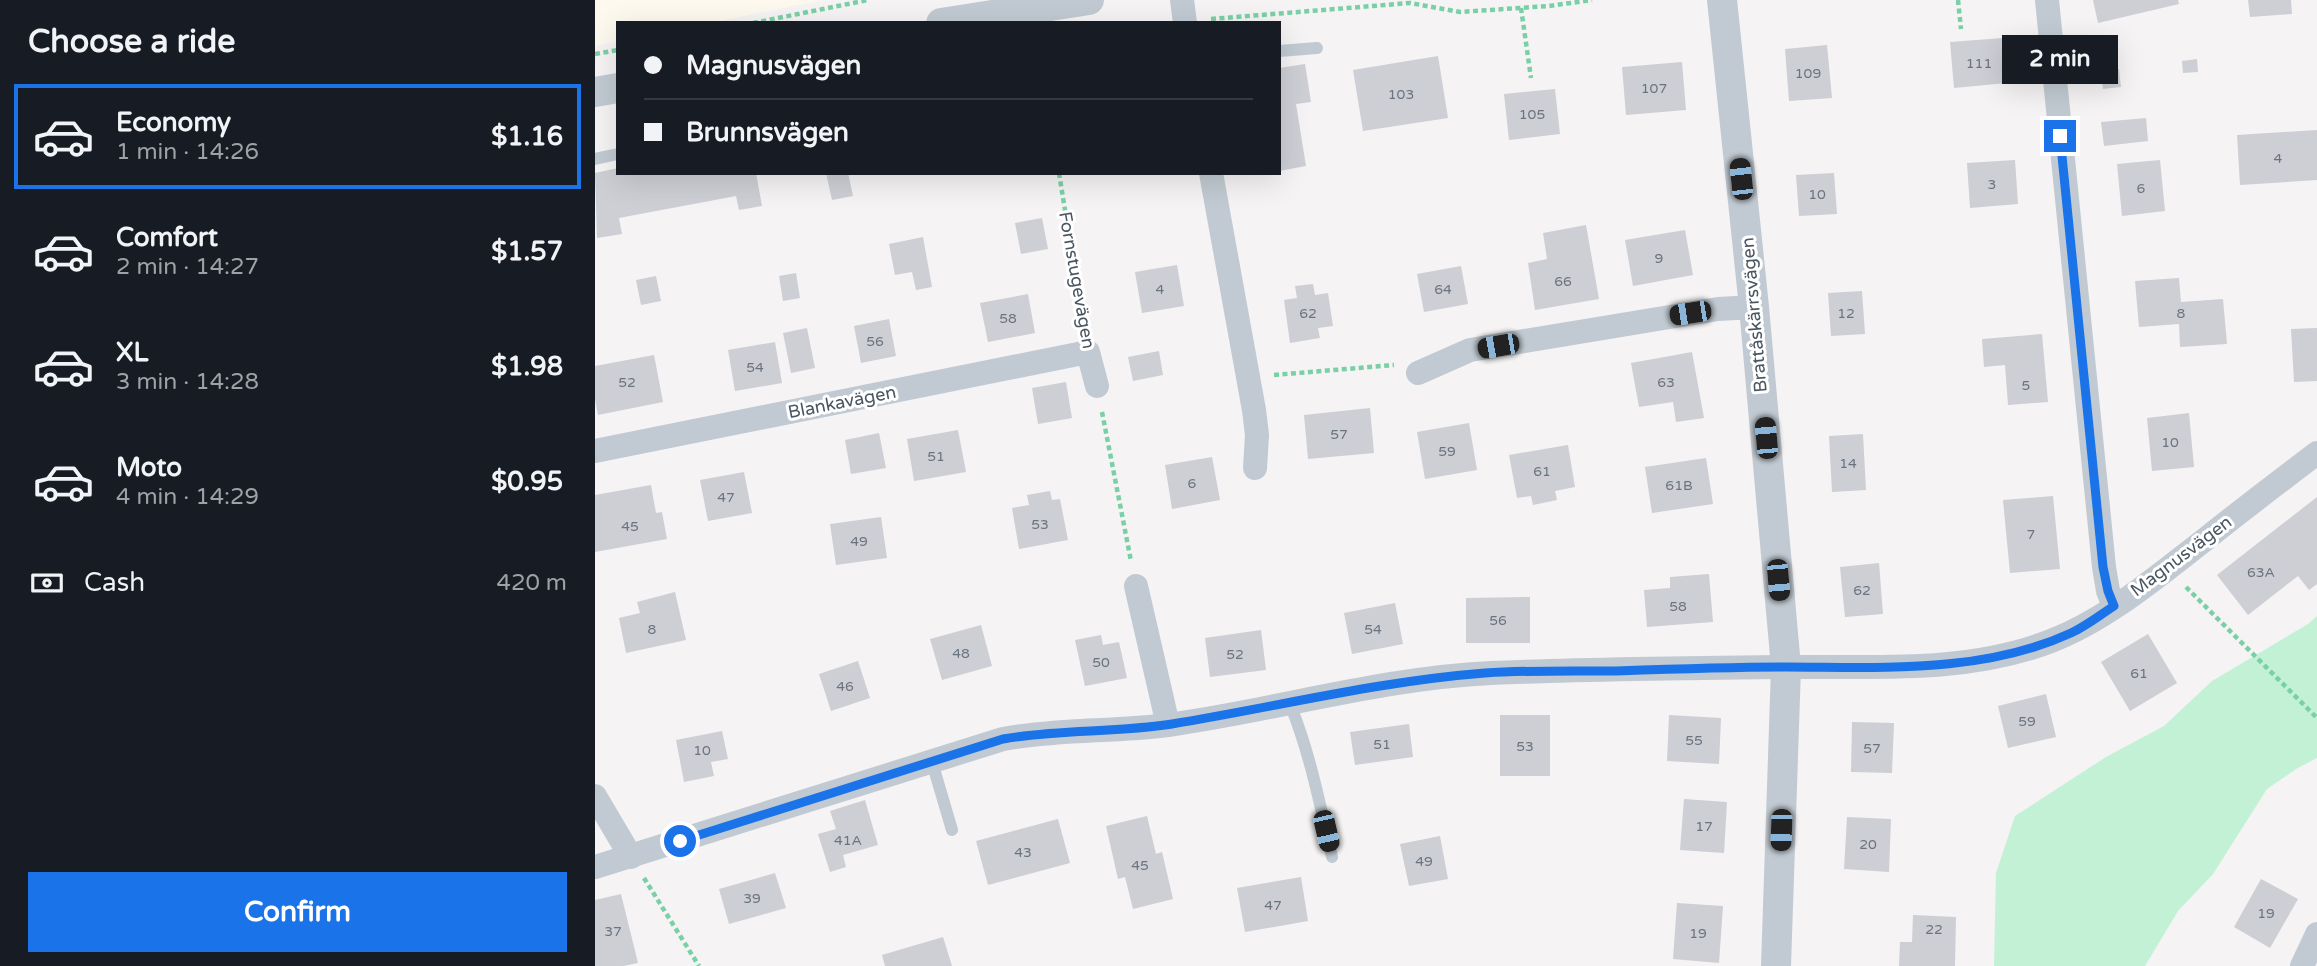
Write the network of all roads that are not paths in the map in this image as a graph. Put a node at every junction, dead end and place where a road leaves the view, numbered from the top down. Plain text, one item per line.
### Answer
1 (1089, 0) edge
2 (1722, 0) edge
3 (2047, 0) edge
4 (1034, 16) edge
5 (968, 21) edge
6 (1317, 48) dead end
7 (1281, 51) edge
8 (616, 88) edge
9 (595, 93) edge
10 (616, 154) edge
11 (595, 159) edge
12 (1212, 175) edge
13 (1754, 307) junction
14 (1089, 352) joint
15 (1418, 373) road end
16 (1097, 386) road end
17 (595, 451) edge
18 (2317, 453) edge
19 (1255, 468) dead end
20 (1136, 586) road end
21 (2114, 606) junction
22 (1786, 667) junction
23 (1290, 704) junction
24 (1168, 725) junction
25 (932, 762) junction
26 (595, 796) edge
27 (952, 830) dead end
28 (631, 857) junction
29 (1332, 857) dead end
30 (595, 867) edge
31 (2317, 934) edge
32 (1776, 966) edge
33 (2302, 966) edge

1 - 4 street
2 - 13 street, Brattåskärrsvägen
3 - 21 street
4 - 5 street
6 - 7 lane
8 - 9 street
10 - 11 lane
12 - 19 street
13 - 15 street
13 - 22 street, Brattåskärrsvägen
14 - 16 street, Fornstugevägen
14 - 17 street, Blankavägen
18 - 21 street, Magnusvägen
20 - 24 street
21 - 22 street, Magnusvägen
22 - 23 street, Magnusvägen
22 - 32 street, Brattåskärrsvägen
23 - 24 street, Magnusvägen
23 - 29 lane
24 - 25 street, Magnusvägen
25 - 27 lane
25 - 28 street, Magnusvägen
26 - 28 street
28 - 30 street, Magnusvägen
31 - 33 street

